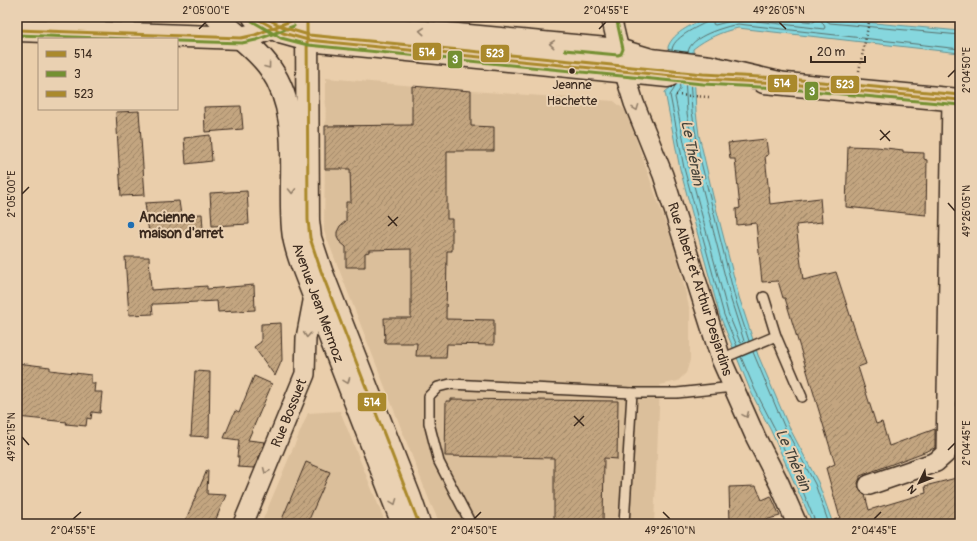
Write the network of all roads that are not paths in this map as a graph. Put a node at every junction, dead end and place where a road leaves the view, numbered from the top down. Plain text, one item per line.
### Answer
1 (217, 17) edge
2 (254, 17) edge
3 (611, 17) edge
4 (305, 24) edge
5 (273, 28) junction
6 (17, 30) edge
7 (240, 38) junction
8 (621, 61) junction
9 (956, 99) edge
10 (314, 296) junction
11 (764, 297) dead end
12 (776, 336) junction
13 (727, 357) junction
14 (734, 387) junction
15 (632, 393) junction
16 (802, 397) dead end
17 (869, 486) dead end
18 (243, 524) edge
19 (403, 524) edge
20 (420, 524) edge
21 (471, 524) edge
22 (624, 524) edge
23 (797, 524) edge

1 - 7 main road, Avenue Jean Mermoz
2 - 5 main road
3 - 8 street, Rue Albert et Arthur Desjardins
4 - 5 main road
4 - 8 main road
4 - 20 main road, Avenue Jean Mermoz
5 - 7 main road
6 - 7 main road
7 -> 10 main road, Avenue Jean Mermoz
8 - 9 main road
8 -> 13 street, Rue Albert et Arthur Desjardins
9 - 17 street
10 -> 18 street, Rue Bossuet
10 -> 19 main road, Avenue Jean Mermoz
11 - 12 lane
12 - 13 lane
12 - 16 lane
13 - 14 street, Rue Albert et Arthur Desjardins
14 - 15 lane
14 -> 23 street, Rue Albert et Arthur Desjardins
15 - 21 lane
15 - 22 lane

